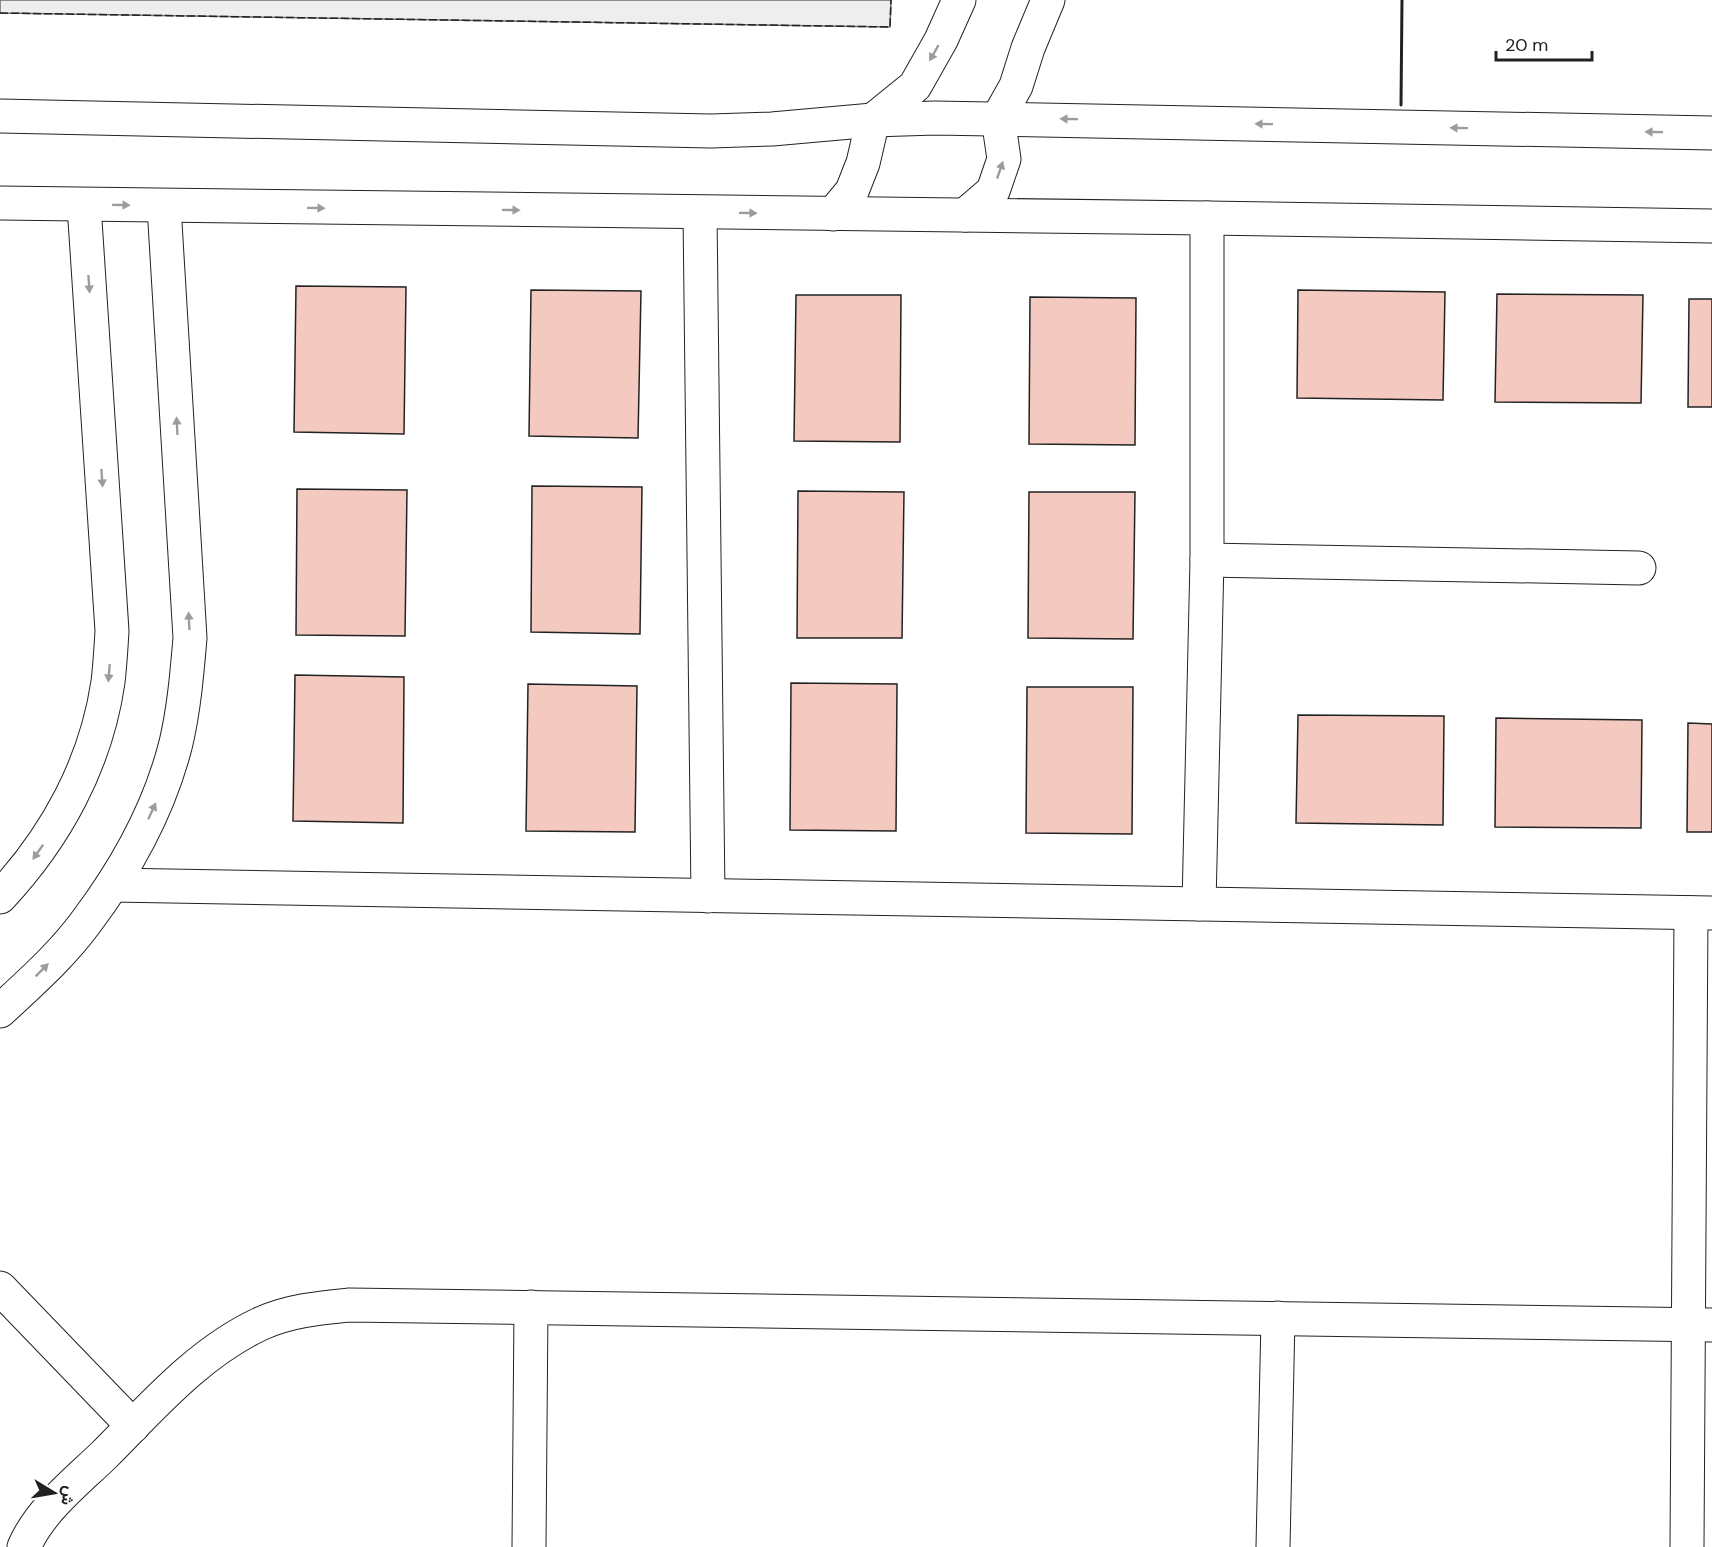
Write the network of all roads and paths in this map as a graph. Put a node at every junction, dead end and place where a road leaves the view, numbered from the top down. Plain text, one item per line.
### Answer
1 (959, 0) edge
2 (1048, 0) edge
3 (0, 116) edge
4 (998, 118) junction
5 (873, 120) junction
6 (1712, 133) edge
7 (0, 203) edge
8 (84, 204) junction
9 (165, 206) junction
10 (700, 213) junction
11 (832, 214) junction
12 (965, 215) junction
13 (1207, 218) junction
14 (1712, 226) edge
15 (1207, 560) junction
16 (1639, 568) dead end
17 (112, 885) junction
18 (708, 896) junction
19 (0, 897) edge
20 (1199, 904) junction
21 (1701, 913) edge
22 (0, 1011) edge
23 (0, 1288) edge
24 (531, 1307) junction
25 (1278, 1318) junction
26 (1700, 1324) edge
27 (133, 1426) junction
28 (24, 1547) edge
29 (529, 1547) edge
30 (1273, 1547) edge
31 (1687, 1547) edge

1 -> 5 street
2 - 4 street
3 - 5 street
4 - 5 street
6 -> 4 street
12 -> 4 street
5 - 11 street
7 - 8 street
8 -> 9 street
8 -> 19 street
9 -> 10 street
17 -> 9 street
10 -> 11 street
10 - 18 street
11 - 12 street
12 - 13 street
13 - 14 street
13 - 15 street
15 - 16 street
15 - 20 street
17 - 18 street
22 -> 17 street
18 - 20 street
20 - 21 street
21 - 26 street
23 - 27 street
24 - 25 street
24 - 27 street
24 - 29 street
25 - 26 street
25 - 30 street
26 - 31 street
27 - 28 street

